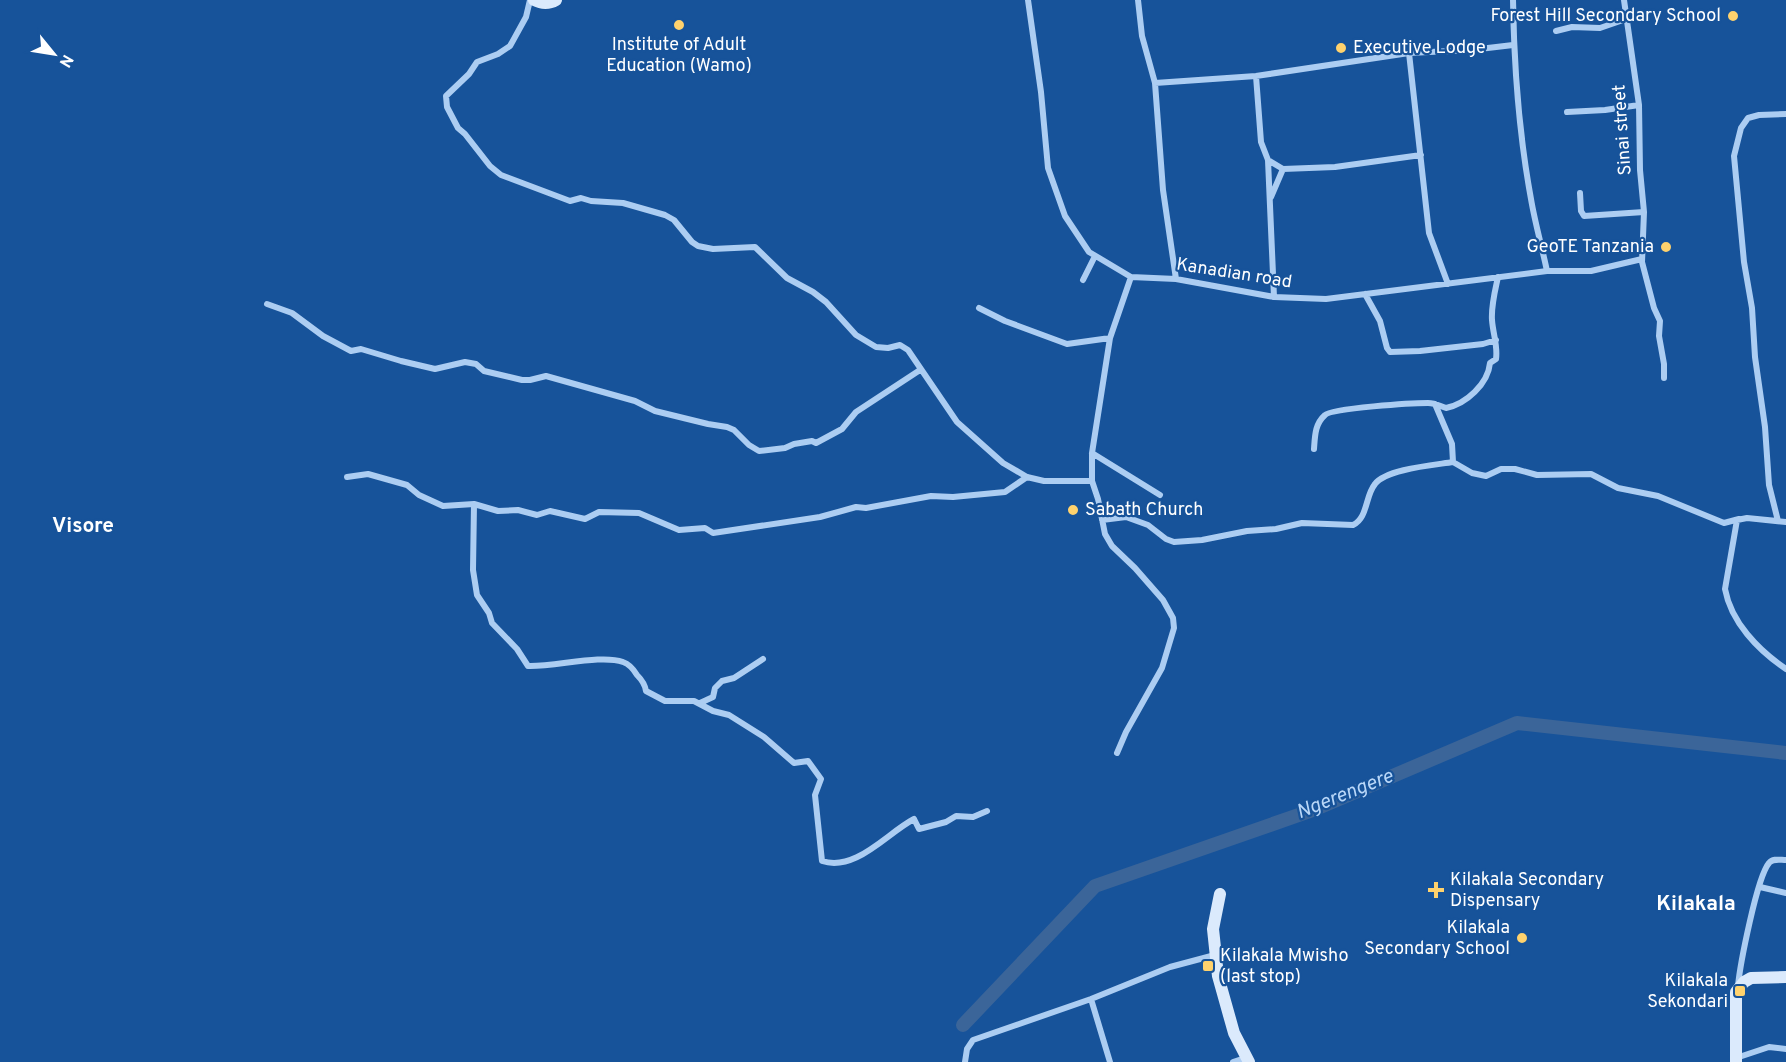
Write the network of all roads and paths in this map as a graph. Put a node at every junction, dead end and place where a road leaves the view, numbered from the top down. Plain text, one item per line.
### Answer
1 (532, 0) edge
2 (556, 0) edge
3 (1028, 0) edge
4 (1138, 0) edge
5 (1514, 0) edge
6 (1624, 0) edge
7 (1626, 19) junction
8 (1556, 31) dead end
9 (1513, 45) junction
10 (1409, 53) junction
11 (1256, 76) junction
12 (1155, 83) junction
13 (1639, 105) junction
14 (1567, 112) dead end
15 (1786, 114) edge
16 (1421, 155) junction
17 (1268, 160) junction
18 (1283, 169) junction
19 (1580, 193) dead end
20 (1269, 201) junction
21 (1644, 212) junction
22 (1095, 256) junction
23 (1642, 259) junction
24 (1548, 271) junction
25 (1131, 277) junction
26 (1498, 277) junction
27 (1176, 279) junction
28 (1083, 280) dead end
29 (1448, 284) junction
30 (1365, 294) junction
31 (1274, 297) junction
32 (267, 304) dead end
33 (979, 308) dead end
34 (1110, 338) junction
35 (1496, 340) junction
36 (920, 370) junction
37 (1664, 378) dead end
38 (1435, 404) junction
39 (1314, 449) dead end
40 (1092, 453) junction
41 (1453, 462) junction
42 (347, 477) dead end
43 (1027, 477) junction
44 (1092, 481) junction
45 (1160, 495) dead end
46 (474, 504) junction
47 (1739, 519) junction
48 (1102, 520) junction
49 (1778, 521) junction
50 (1786, 522) edge
51 (763, 659) dead end
52 (1786, 669) edge
53 (700, 703) junction
54 (1117, 753) dead end
55 (987, 811) dead end
56 (1786, 860) edge
57 (1760, 887) junction
58 (1786, 893) edge
59 (1220, 894) dead end
60 (1216, 954) junction
61 (1786, 977) edge
62 (1738, 990) junction
63 (1091, 999) junction
64 (1786, 1049) edge
65 (1736, 1060) edge
66 (1242, 1061) edge
67 (964, 1062) edge
68 (1110, 1062) edge

1 - 2 street
1 - 36 street
3 - 22 street, Kanadian road
4 - 12 street
5 - 9 street
6 - 7 street, Sinai street
7 - 8 street
7 - 13 street, Sinai street
9 - 10 street
9 - 24 street
10 - 11 street
10 - 16 street
11 - 12 street
11 - 17 street
12 - 27 street
13 - 14 street
13 - 21 street, Sinai street
15 - 49 street
16 - 18 street
16 - 29 street
17 - 18 street
17 - 20 street
18 - 20 street
19 - 21 street
20 - 31 street
21 - 23 street, Sinai street
22 - 25 street, Kanadian road
22 - 28 street
23 - 24 street, Kanadian road
23 - 37 street, Sinai street
24 - 26 street, Kanadian road
25 - 27 street, Kanadian road
25 - 34 street
26 - 29 street, Kanadian road
26 - 35 street
27 - 31 street, Kanadian road
29 - 30 street, Kanadian road
30 - 31 street, Kanadian road
30 - 35 street
32 - 36 street
33 - 34 street
34 - 40 street
35 - 38 street
36 - 43 street
38 - 39 street
38 - 41 street
40 - 44 street
40 - 45 street
41 - 47 street
41 - 48 street
42 - 46 street
43 - 44 street
43 - 46 street
44 - 48 street
46 - 53 street
47 - 49 street
47 - 52 street
48 - 54 street
49 - 50 street
51 - 53 street
53 - 55 street
56 - 57 street
57 - 58 street
57 - 62 street
59 - 60 street
60 - 63 street
60 - 66 street
61 - 62 street
62 - 65 street
63 - 67 street
63 - 68 street
64 - 65 street

